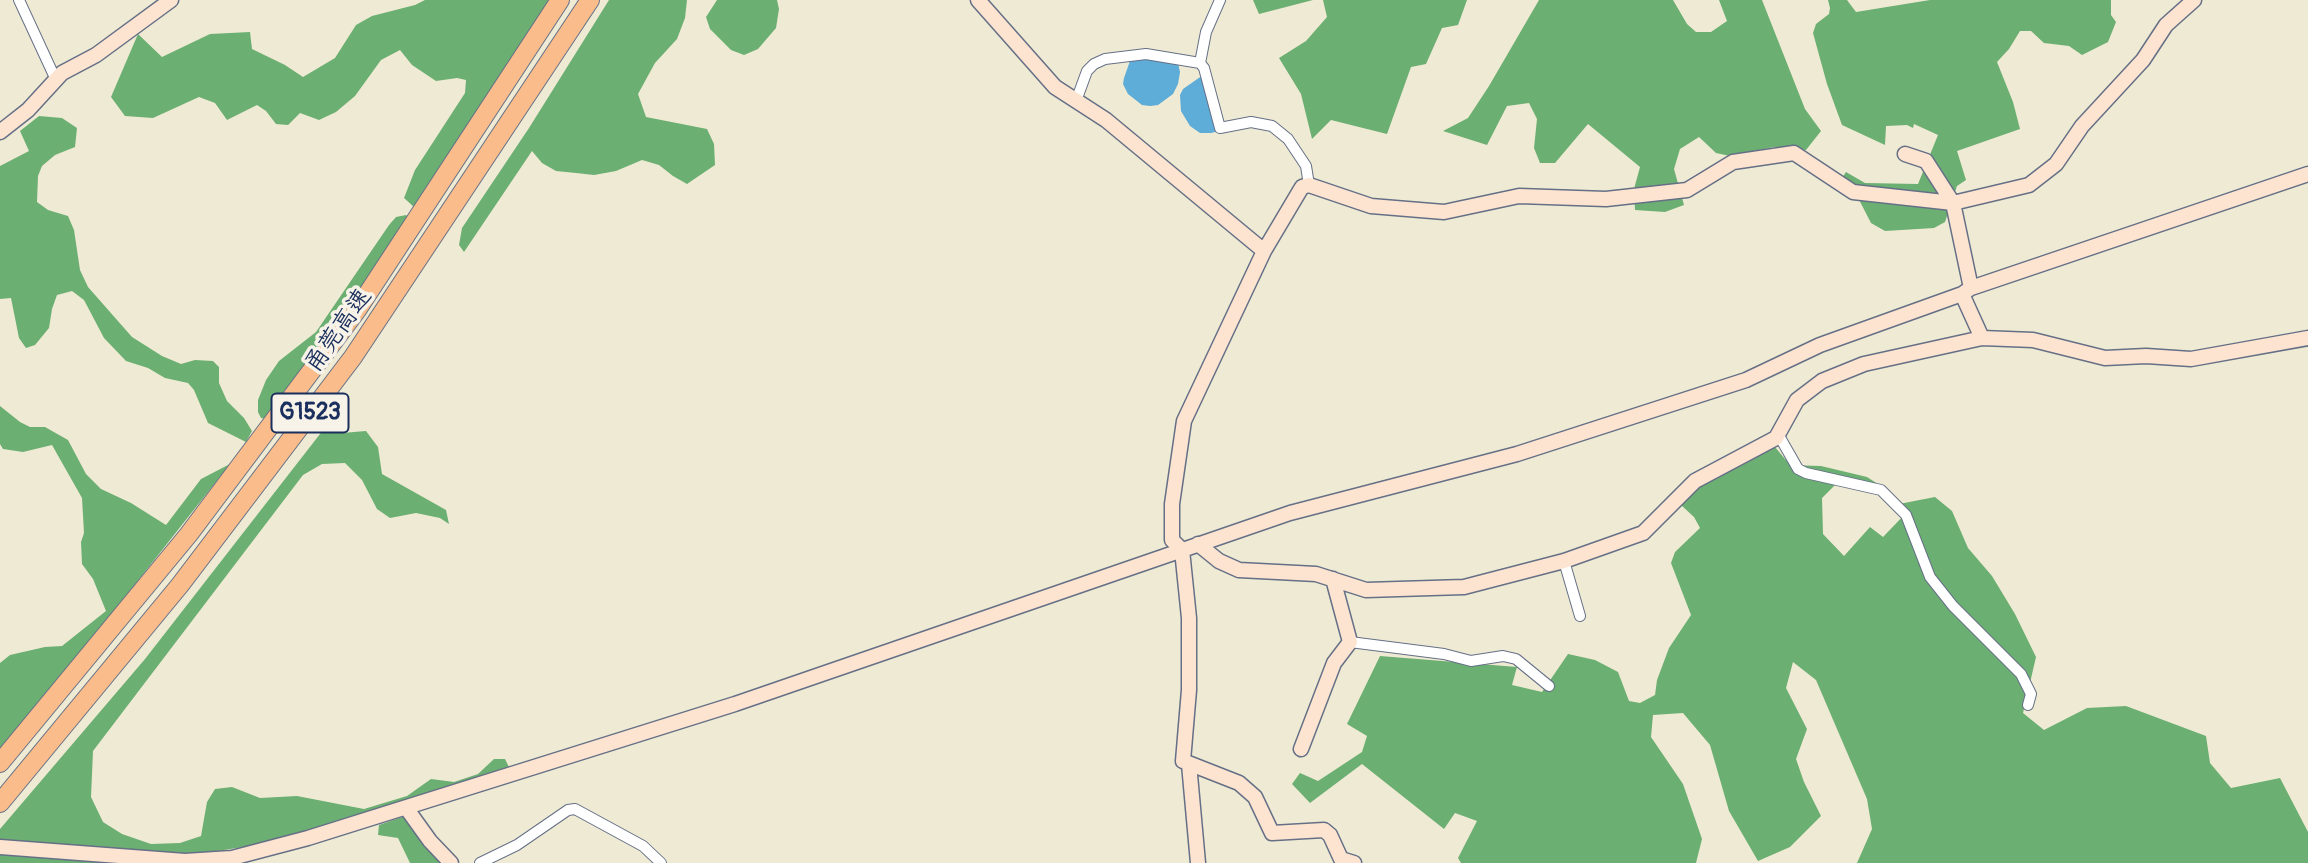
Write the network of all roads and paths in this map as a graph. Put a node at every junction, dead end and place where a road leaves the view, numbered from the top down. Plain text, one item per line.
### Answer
1 (19, 0) edge
2 (171, 0) edge
3 (560, 0) edge
4 (590, 0) edge
5 (978, 0) edge
6 (1220, 0) edge
7 (2194, 0) edge
8 (1200, 63) junction
9 (56, 80) junction
10 (1076, 102) junction
11 (0, 132) edge
12 (1905, 154) dead end
13 (2308, 174) edge
14 (1308, 185) junction
15 (1953, 203) junction
16 (1264, 251) junction
17 (1966, 291) junction
18 (1982, 338) junction
19 (2308, 338) edge
20 (1778, 434) junction
21 (1198, 544) junction
22 (1182, 550) junction
23 (1564, 561) junction
24 (1333, 579) junction
25 (1580, 615) dead end
26 (1350, 642) junction
27 (1549, 686) dead end
28 (2028, 705) dead end
29 (1301, 749) dead end
30 (0, 764) edge
31 (1189, 764) junction
32 (0, 803) edge
33 (407, 808) junction
34 (0, 847) edge
35 (220, 861) edge
36 (451, 863) edge
37 (480, 863) edge
38 (661, 863) edge
39 (1198, 863) edge
40 (1354, 863) edge

1 - 9 street
2 - 9 street
3 - 30 highway, 甬莞高速 / G1523
4 - 32 highway, 甬莞高速 / G1523
5 - 10 street
6 - 8 street
7 - 15 street
8 - 10 street
8 - 14 street
9 - 11 street
10 - 16 street
12 - 15 street
13 - 17 street
14 - 15 street
14 - 16 street
15 - 17 street
16 - 22 street
17 - 18 street
17 - 21 street
18 - 19 street
18 - 20 street
20 - 23 street
20 - 28 street
21 - 22 street
21 - 24 street
22 - 31 street
22 - 33 street
23 - 24 street
23 - 25 street
24 - 26 street
26 - 27 street
26 - 29 street
31 - 39 street
31 - 40 street
33 - 35 street
33 - 36 street
34 - 35 street
37 - 38 street

